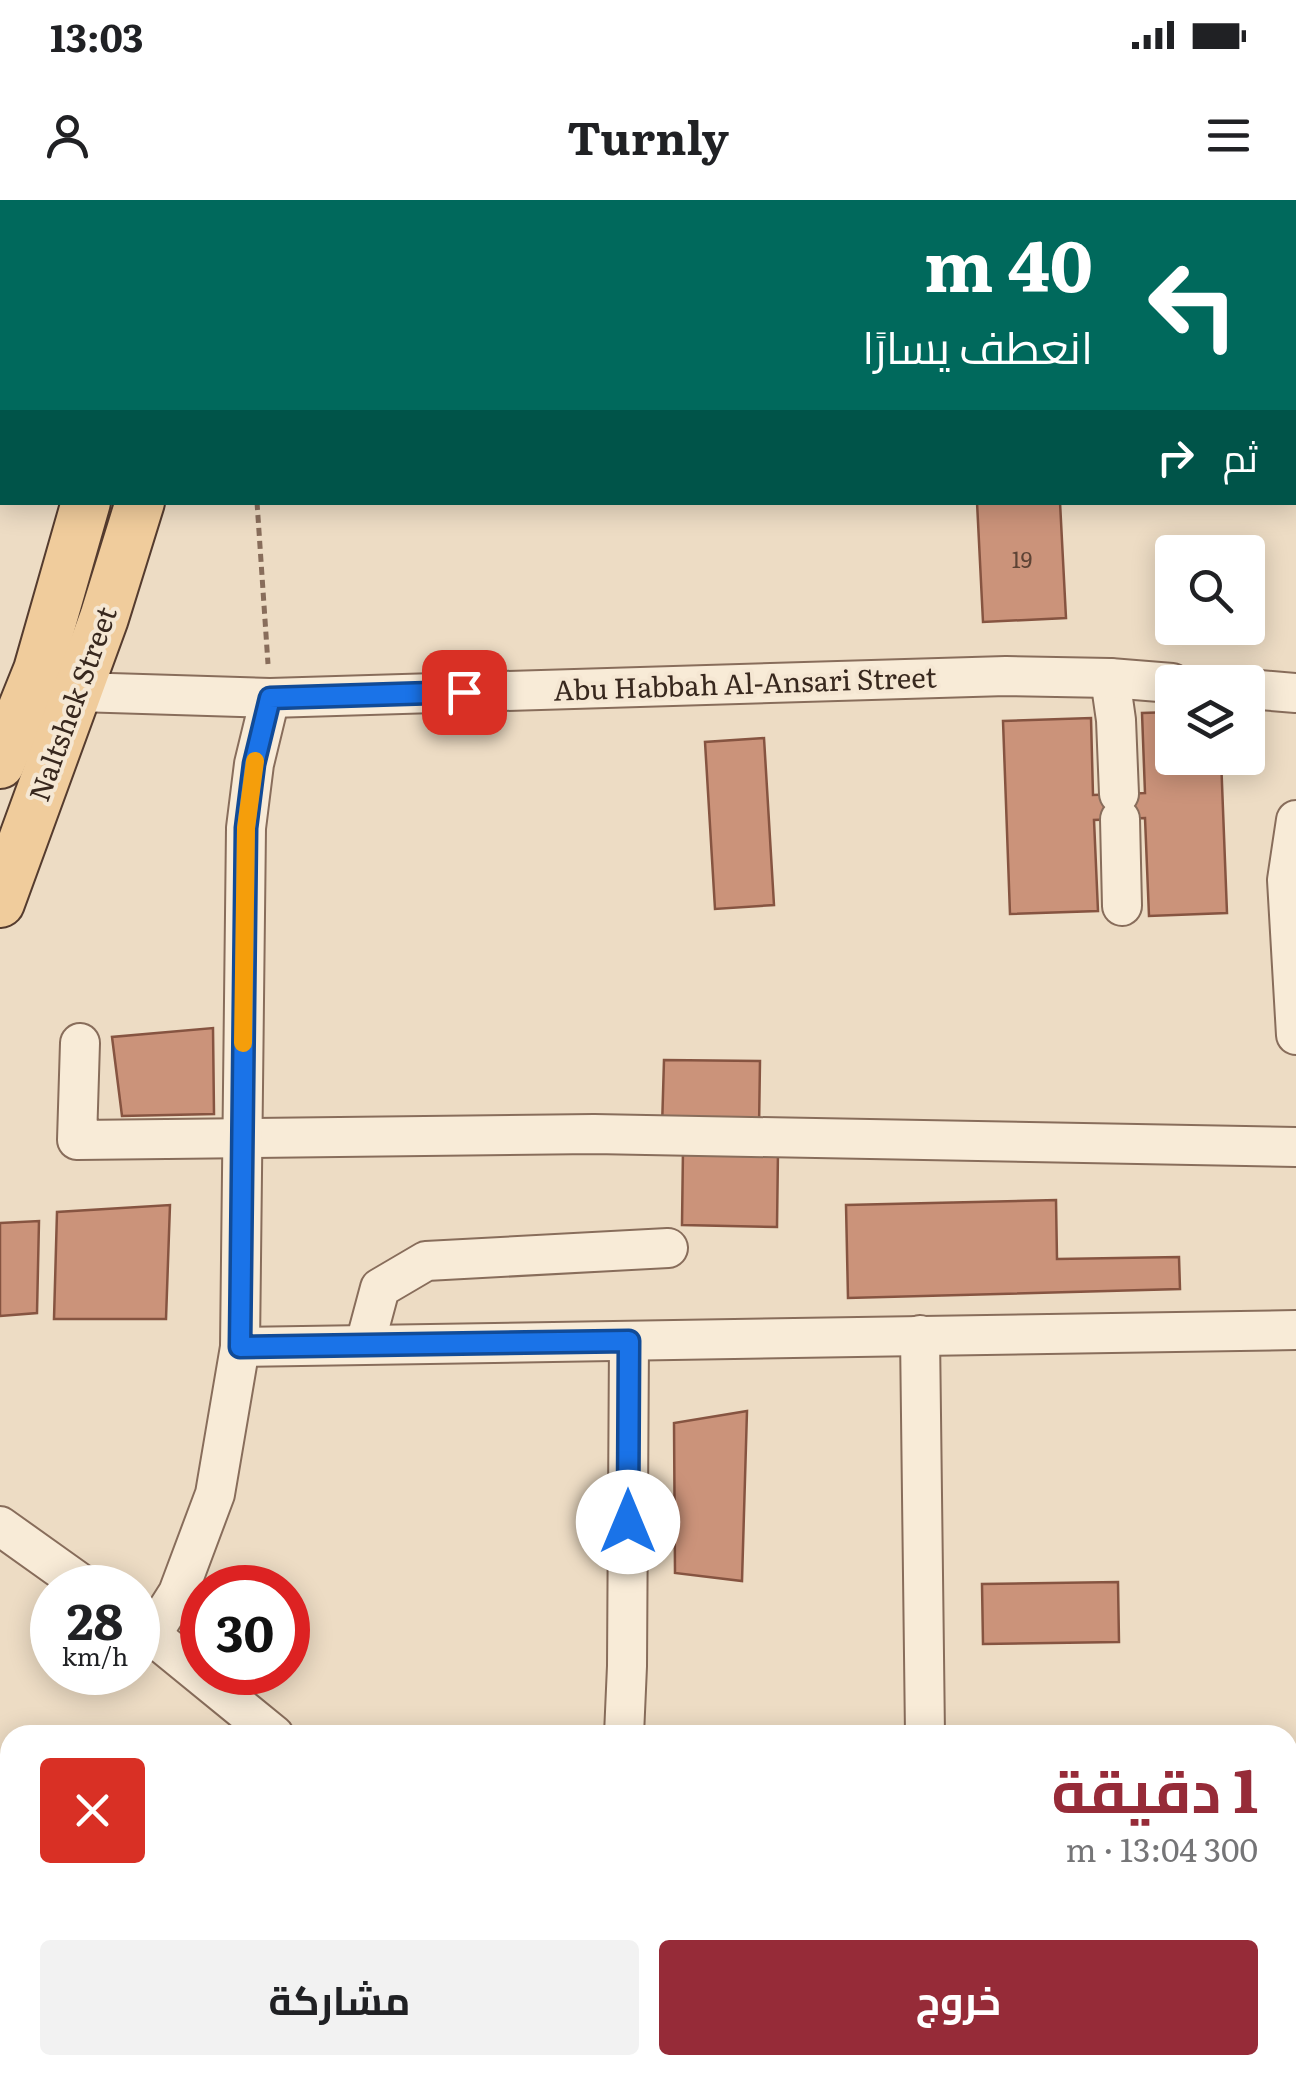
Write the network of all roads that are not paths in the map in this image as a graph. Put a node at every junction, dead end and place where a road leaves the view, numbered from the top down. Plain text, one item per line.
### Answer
1 (85, 505) edge
2 (139, 505) edge
3 (1110, 678) junction
4 (1155, 682) edge
5 (39, 685) edge
6 (1265, 690) edge
7 (1296, 693) edge
8 (270, 698) junction
9 (0, 764) edge
10 (1296, 820) edge
11 (0, 903) edge
12 (1122, 906) dead end
13 (1296, 1035) edge
14 (80, 1043) dead end
15 (242, 1139) junction
16 (1296, 1147) edge
17 (668, 1248) dead end
18 (1296, 1330) edge
19 (920, 1335) junction
20 (629, 1341) junction
21 (365, 1344) junction
22 (240, 1347) junction
23 (0, 1526) edge
24 (55, 1565) edge
25 (160, 1613) edge
26 (160, 1641) edge
27 (262, 1725) edge
28 (625, 1725) edge
29 (926, 1725) edge

1 - 5 main road, Naltshek Street
2 - 5 main road, Naltshek Street
3 - 4 street, Abu Habbah Al-Ansari Street
3 - 8 street, Abu Habbah Al-Ansari Street
3 - 12 street
5 - 8 street, Abu Habbah Al-Ansari Street
5 - 9 main road, Naltshek Street
5 - 11 main road, Naltshek Street
6 - 7 street
8 - 15 street
10 - 13 street
14 - 15 street
15 - 16 street
15 - 22 street
17 - 21 street
18 - 19 street
19 - 20 street
19 - 29 street
20 - 21 street
20 - 28 street
21 - 22 street
22 - 25 street
23 - 24 street
26 - 27 street

